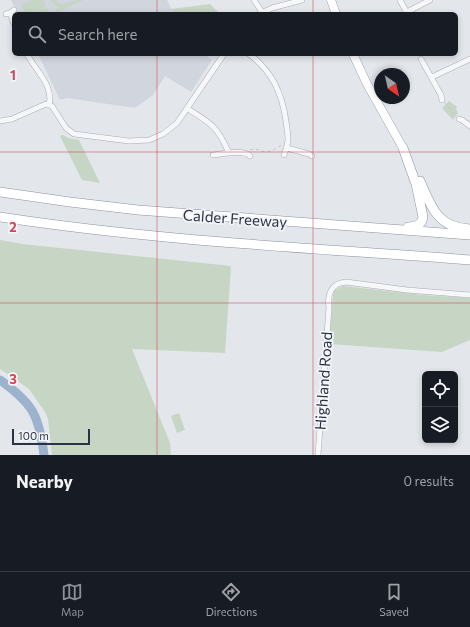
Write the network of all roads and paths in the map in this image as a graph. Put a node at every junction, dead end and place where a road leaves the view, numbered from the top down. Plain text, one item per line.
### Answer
1 (254, 0) edge
2 (302, 0) edge
3 (331, 0) edge
4 (337, 0) edge
5 (400, 0) edge
6 (430, 0) edge
7 (10, 12) dead end
8 (260, 12) edge
9 (263, 12) edge
10 (335, 12) edge
11 (341, 12) edge
12 (406, 12) edge
13 (409, 12) edge
14 (12, 18) edge
15 (28, 56) edge
16 (223, 56) edge
17 (251, 56) edge
18 (354, 56) edge
19 (360, 56) edge
20 (421, 59) dead end
21 (470, 59) edge
22 (432, 77) junction
23 (442, 100) joint
24 (49, 104) junction
25 (379, 106) junction
26 (188, 109) junction
27 (459, 120) joint
28 (0, 121) edge
29 (470, 126) edge
30 (287, 148) junction
31 (403, 148) junction
32 (229, 153) junction
33 (284, 154) dead end
34 (213, 155) dead end
35 (249, 155) joint
36 (312, 156) dead end
37 (0, 192) edge
38 (0, 217) edge
39 (279, 221) junction
40 (470, 230) edge
41 (470, 235) edge
42 (470, 260) edge
43 (470, 294) edge
44 (318, 455) edge

1 - 8 street
2 - 9 street
3 - 10 main road
4 - 11 main road
5 - 12 street
6 - 13 street
7 - 14 street
15 - 24 street
16 - 26 street
17 - 30 street
18 - 25 main road
19 - 25 main road
20 - 22 street
21 - 22 street
22 - 23 street
23 - 27 path
24 - 26 street
24 - 28 street
25 - 31 main road
26 - 32 street
27 - 29 street
30 - 33 street
30 - 35 path
30 - 36 street
31 - 39 highway
31 - 40 highway
32 - 34 street
32 - 35 street
37 - 39 highway, Calder Freeway
38 - 42 highway, Calder Freeway
39 - 41 highway, Calder Freeway
43 - 44 street, Highland Road

